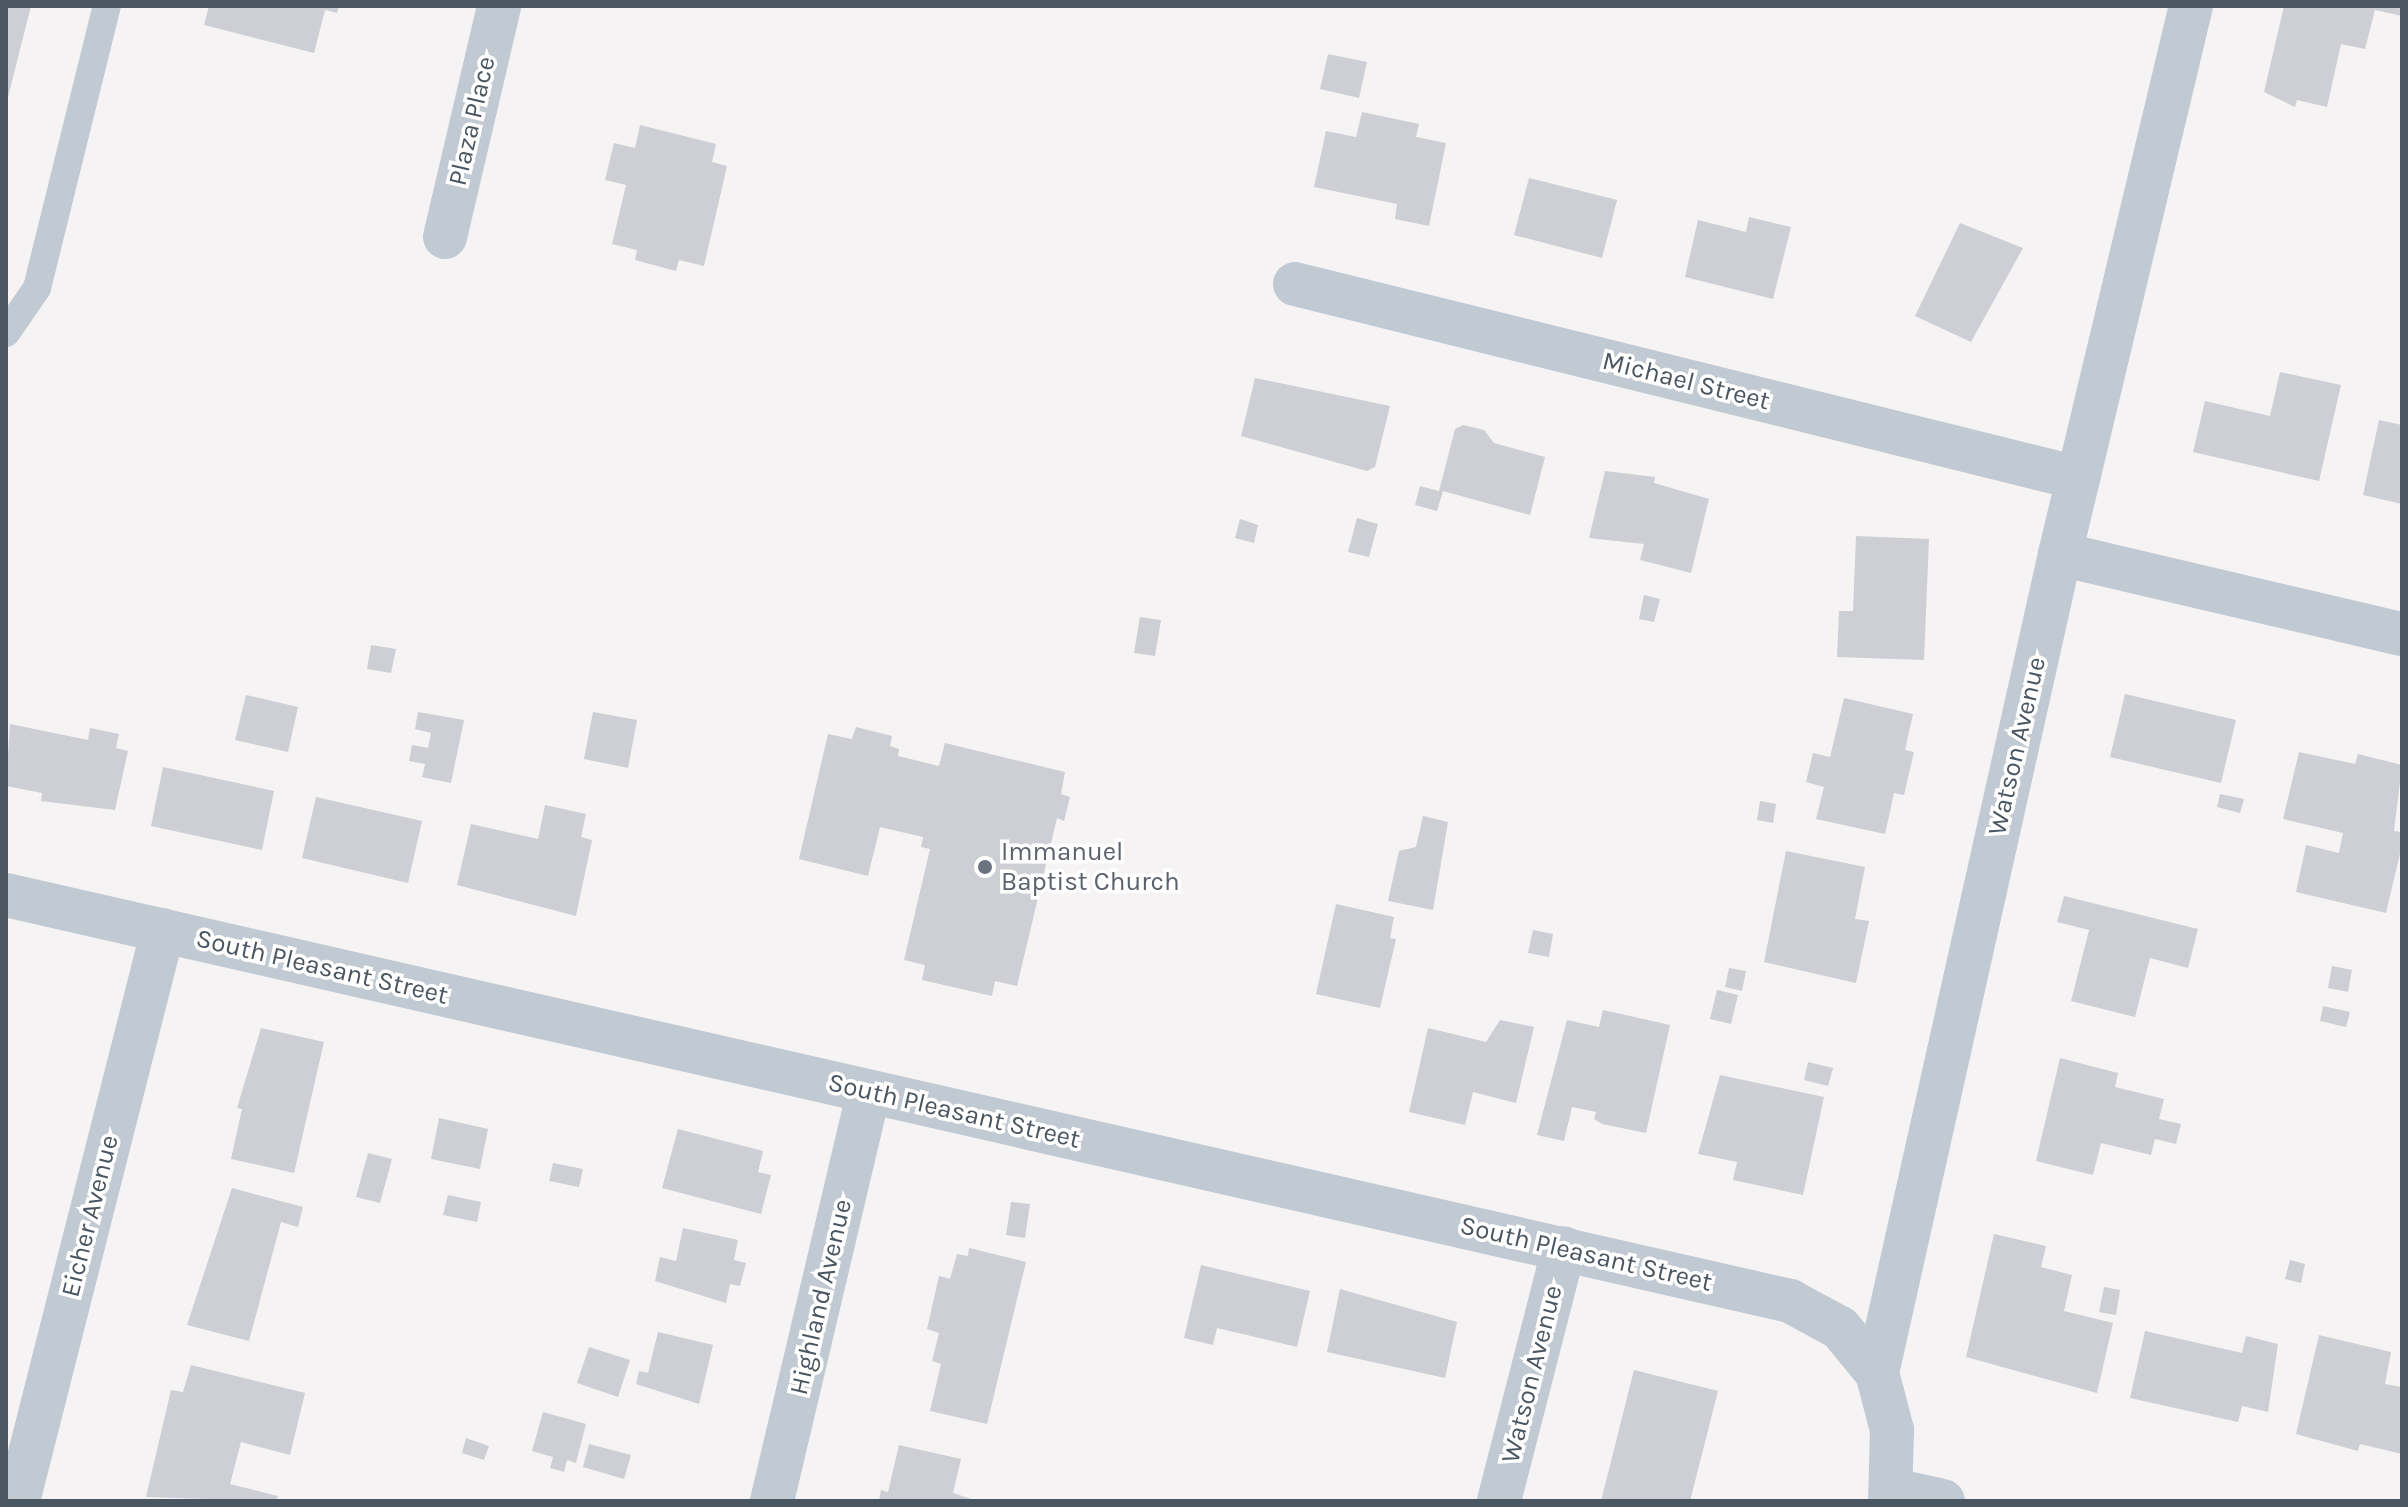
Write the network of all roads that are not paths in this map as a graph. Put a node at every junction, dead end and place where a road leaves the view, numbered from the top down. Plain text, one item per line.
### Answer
1 (107, 6) edge
2 (499, 6) edge
3 (2191, 6) edge
4 (445, 237) dead end
5 (1295, 284) dead end
6 (6, 333) edge
7 (2078, 478) junction
8 (2060, 554) junction
9 (2402, 634) edge
10 (6, 895) edge
11 (163, 930) junction
12 (869, 1092) junction
13 (1564, 1248) junction
14 (1877, 1373) junction
15 (1892, 1495) edge
16 (18, 1501) edge
17 (772, 1501) edge
18 (1499, 1501) edge
19 (1943, 1501) edge

1 - 6 lane
2 - 4 street, Plaza Place
3 - 7 street, Watson Avenue
5 - 7 street, Michael Street
7 - 8 street, Watson Avenue
8 - 9 street
8 - 14 street, Watson Avenue
10 - 11 street, South Pleasant Street
11 - 12 street, South Pleasant Street
11 - 16 street, Eicher Avenue
12 - 13 street, South Pleasant Street
12 - 17 street, Highland Avenue
13 - 14 street, South Pleasant Street
13 - 18 street, Watson Avenue
14 - 15 street, Watson Avenue
15 - 19 street

